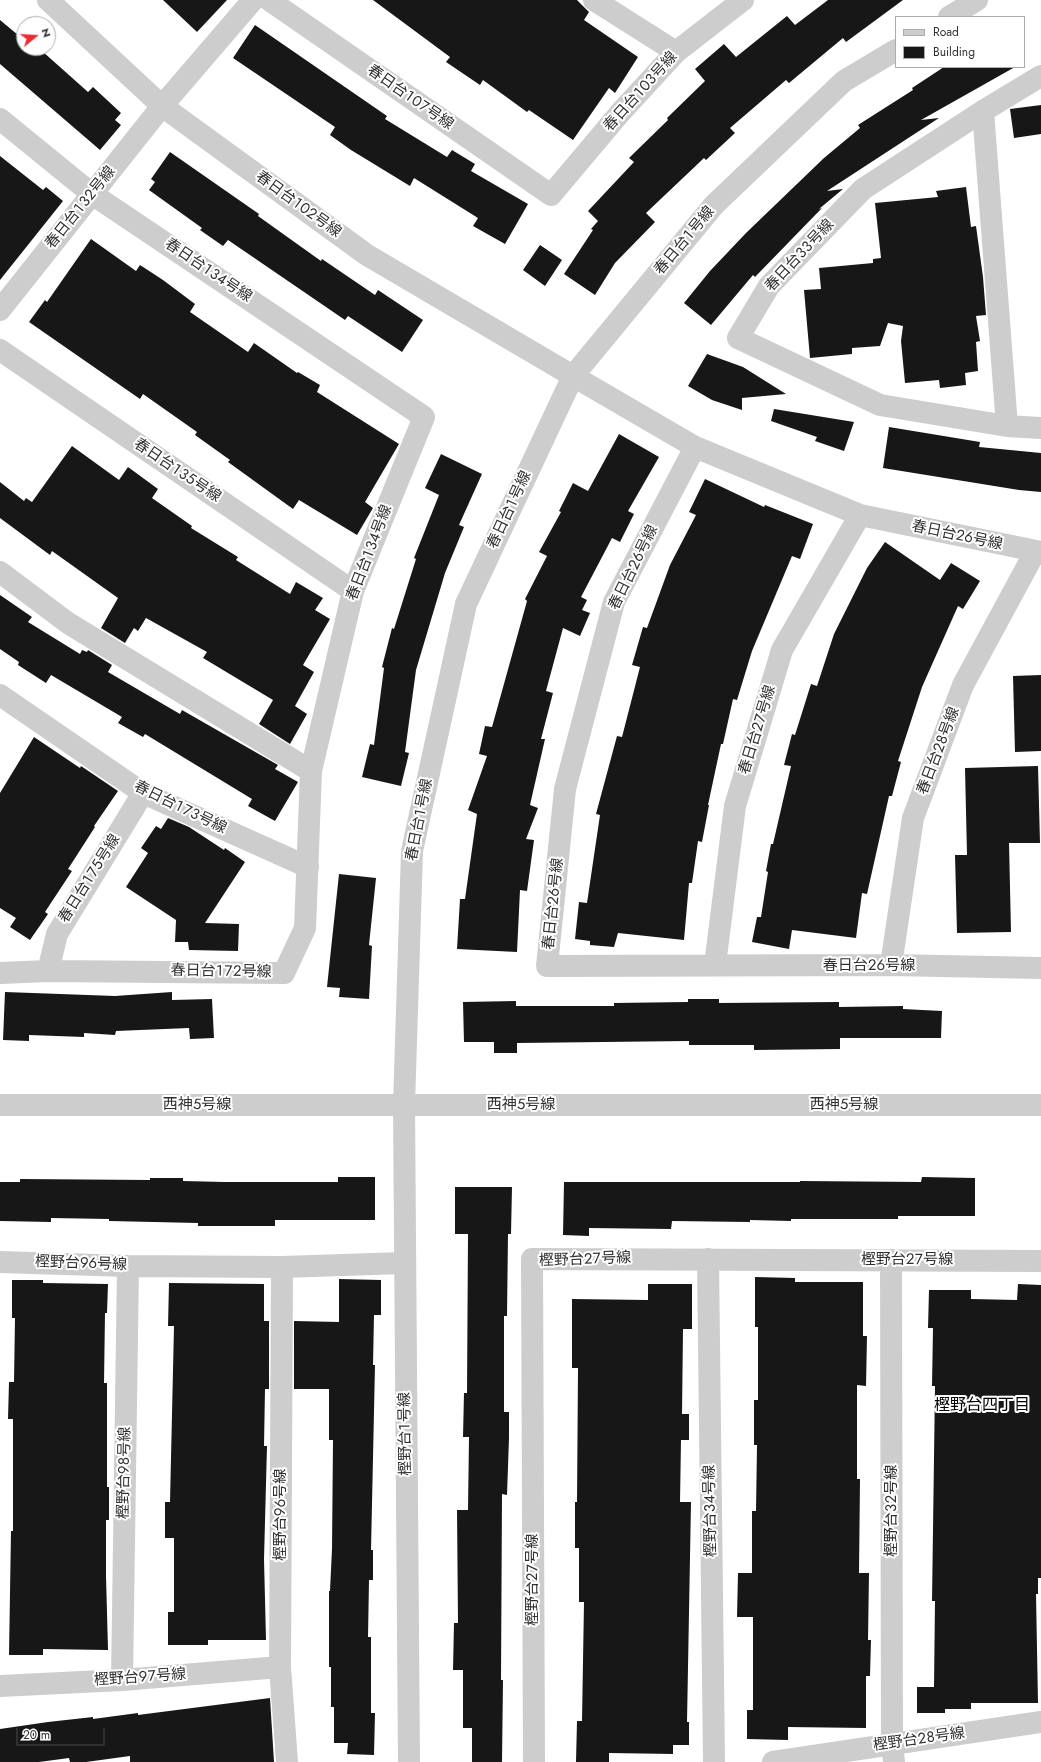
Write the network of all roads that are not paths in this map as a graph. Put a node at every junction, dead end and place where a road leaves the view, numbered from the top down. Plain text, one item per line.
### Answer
1 (48, 0) edge
2 (252, 0) edge
3 (269, 0) edge
4 (594, 0) edge
5 (743, 0) edge
6 (977, 0) edge
7 (952, 16) edge
8 (895, 51) edge
9 (676, 52) junction
10 (1041, 76) edge
11 (162, 106) junction
12 (983, 111) junction
13 (0, 119) edge
14 (92, 194) junction
15 (551, 195) joint
16 (0, 310) edge
17 (0, 350) edge
18 (573, 376) junction
19 (1007, 426) junction
20 (1041, 428) edge
21 (694, 447) junction
22 (860, 515) junction
23 (1038, 552) edge
24 (0, 572) edge
25 (353, 591) junction
26 (0, 695) edge
27 (311, 771) junction
28 (143, 793) junction
29 (308, 868) junction
30 (715, 965) junction
31 (891, 965) junction
32 (1041, 968) edge
33 (48, 971) junction
34 (0, 973) edge
35 (0, 1105) edge
36 (404, 1105) junction
37 (1041, 1106) edge
38 (708, 1259) junction
39 (891, 1260) junction
40 (1041, 1261) edge
41 (0, 1262) edge
42 (404, 1263) junction
43 (128, 1266) junction
44 (282, 1267) junction
45 (280, 1667) junction
46 (122, 1680) junction
47 (0, 1686) edge
48 (1041, 1722) edge
49 (893, 1753) edge
50 (287, 1762) edge
51 (409, 1762) edge
52 (534, 1762) edge
53 (714, 1762) edge
54 (773, 1762) edge

1 - 11 street, 春日台１０２号線
2 - 11 street, 春日台１３２号線
3 - 15 street, 春日台１０７号線
4 - 9 street
5 - 9 street, 春日台１０３号線
6 - 7 street
8 - 18 street, 春日台１号線
9 - 15 street, 春日台１０３号線
10 - 12 street, 春日台３３号線
11 - 14 street, 春日台１３２号線
11 - 18 street, 春日台１０２号線
12 - 19 street
12 - 19 street, 春日台３３号線
13 - 14 street
14 - 16 street, 春日台１３２号線
14 - 25 street, 春日台１３４号線
17 - 25 street, 春日台１３５号線
18 - 21 street, 春日台２６号線
18 - 36 street, 春日台１号線
19 - 20 street, 春日台３３号線
21 - 22 street, 春日台２６号線
21 - 30 street, 春日台２６号線
22 - 23 street, 春日台２６号線
22 - 30 street, 春日台２７号線
23 - 31 street, 春日台２８号線
24 - 27 street
25 - 27 street, 春日台１３４号線
26 - 28 street, 春日台１７３号線
27 - 29 street, 春日台１７２号線
28 - 29 street, 春日台１７３号線
28 - 33 street, 春日台１７５号線
29 - 33 street, 春日台１７２号線
30 - 31 street, 春日台２６号線
31 - 32 street, 春日台２６号線
33 - 34 street, 春日台１７２号線
35 - 36 street, 西神５号線
36 - 37 street, 西神５号線
36 - 42 street, 樫野台１号線
38 - 39 street, 樫野台２７号線
38 - 52 street, 樫野台２７号線
38 - 53 street, 樫野台３４号線
39 - 40 street, 樫野台２７号線
39 - 49 street, 樫野台３２号線
41 - 43 street, 樫野台９６号線
42 - 44 street, 樫野台９６号線
42 - 51 street, 樫野台１号線
43 - 44 street, 樫野台９６号線
43 - 46 street, 樫野台９８号線
44 - 45 street, 樫野台９６号線
45 - 46 street, 樫野台９７号線
45 - 50 street, 樫野台９６号線
46 - 47 street, 樫野台９７号線
48 - 49 street, 樫野台２８号線
49 - 54 street, 樫野台２８号線

